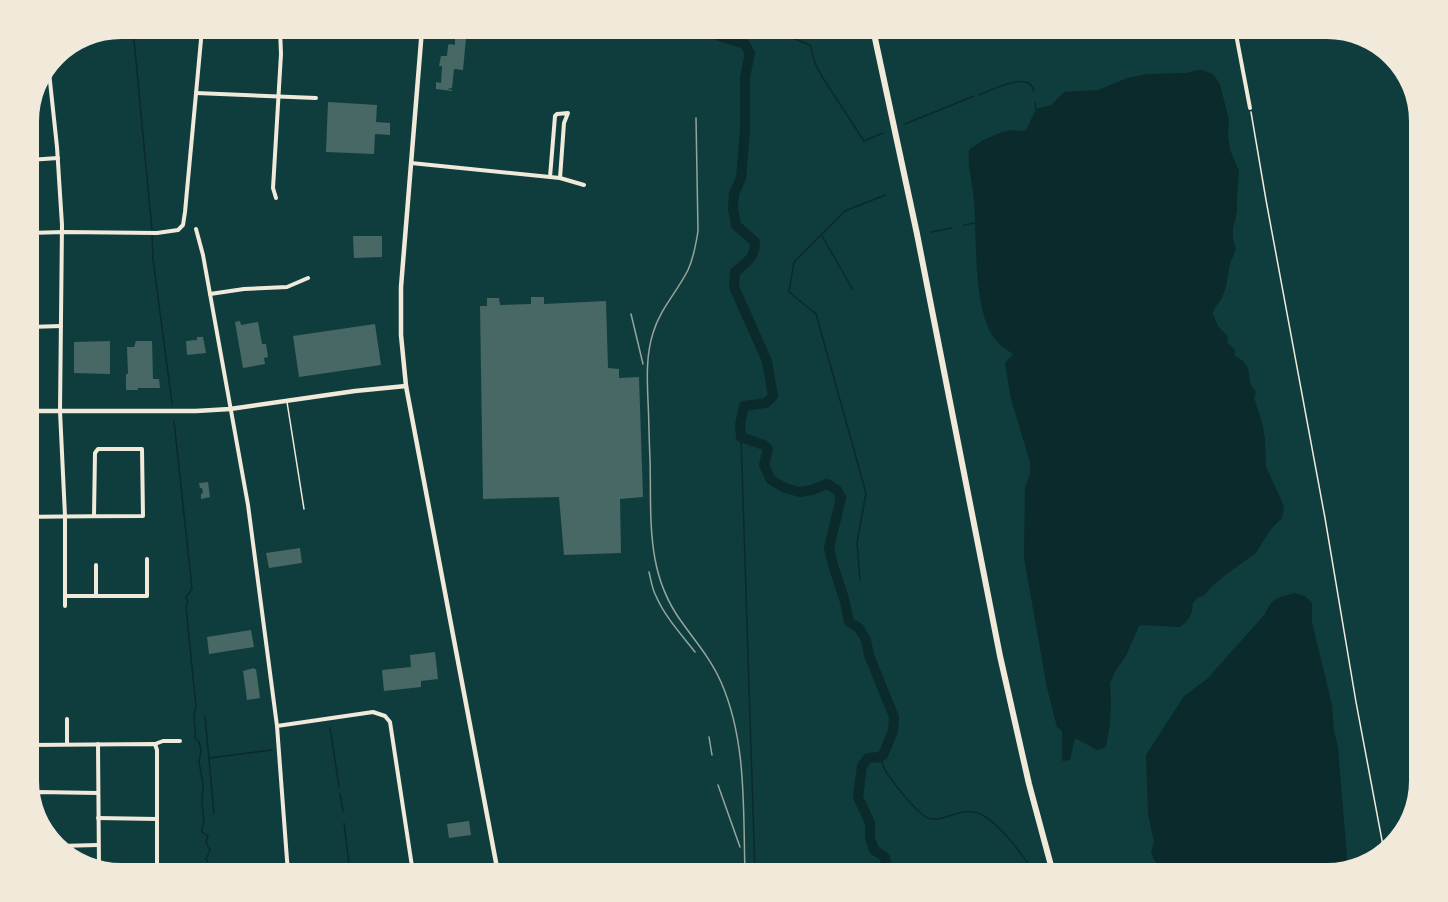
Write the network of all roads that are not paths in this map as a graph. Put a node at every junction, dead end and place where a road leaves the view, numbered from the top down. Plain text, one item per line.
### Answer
1 (201, 39) edge
2 (280, 39) edge
3 (421, 39) edge
4 (875, 39) edge
5 (1237, 39) edge
6 (50, 81) edge
7 (196, 93) junction
8 (277, 96) junction
9 (316, 98) dead end
10 (1250, 108) road end
11 (58, 158) junction
12 (39, 159) edge
13 (411, 163) junction
14 (550, 177) junction
15 (560, 178) junction
16 (584, 185) dead end
17 (276, 198) dead end
18 (196, 229) dead end
19 (61, 232) junction
20 (39, 233) edge
21 (308, 278) dead end
22 (210, 294) junction
23 (39, 326) edge
24 (61, 326) junction
25 (406, 386) junction
26 (287, 401) junction
27 (230, 409) junction
28 (39, 411) edge
29 (60, 411) junction
30 (304, 509) dead end
31 (65, 516) junction
32 (94, 516) junction
33 (39, 517) edge
34 (147, 559) dead end
35 (96, 565) dead end
36 (65, 596) junction
37 (96, 596) junction
38 (65, 606) dead end
39 (67, 719) dead end
40 (277, 726) junction
41 (180, 741) dead end
42 (68, 744) junction
43 (98, 744) junction
44 (155, 744) junction
45 (39, 745) edge
46 (40, 792) edge
47 (98, 793) junction
48 (98, 818) junction
49 (158, 819) junction
50 (98, 845) junction
51 (71, 846) edge
52 (99, 860) edge
53 (157, 863) edge
54 (287, 863) edge
55 (411, 863) edge
56 (496, 863) edge
57 (1050, 863) edge

1 - 7 street
2 - 8 street
3 - 13 street
4 - 57 highway
5 - 10 street
6 - 11 street
7 - 8 street
7 - 19 street
8 - 9 street
8 - 17 street
11 - 12 street
11 - 19 street
13 - 14 street
13 - 25 street
14 - 15 street
14 - 15 street
15 - 16 street
18 - 22 street
19 - 20 street
19 - 24 street
21 - 22 street
22 - 27 street
23 - 24 street
24 - 29 street
25 - 26 street
25 - 56 street
26 - 27 street
26 - 30 lane
27 - 29 street
27 - 40 street
28 - 29 street
29 - 31 street
31 - 32 street
31 - 33 street
31 - 36 street
32 - 32 street
34 - 37 street
35 - 37 street
36 - 37 street
36 - 38 street
39 - 42 street
40 - 54 street
40 - 55 street
41 - 44 street
42 - 43 street
42 - 45 street
43 - 44 street
43 - 47 street
44 - 49 street
46 - 47 street
47 - 48 street
48 - 49 street
48 - 50 street
49 - 53 street
50 - 51 street
50 - 52 street

